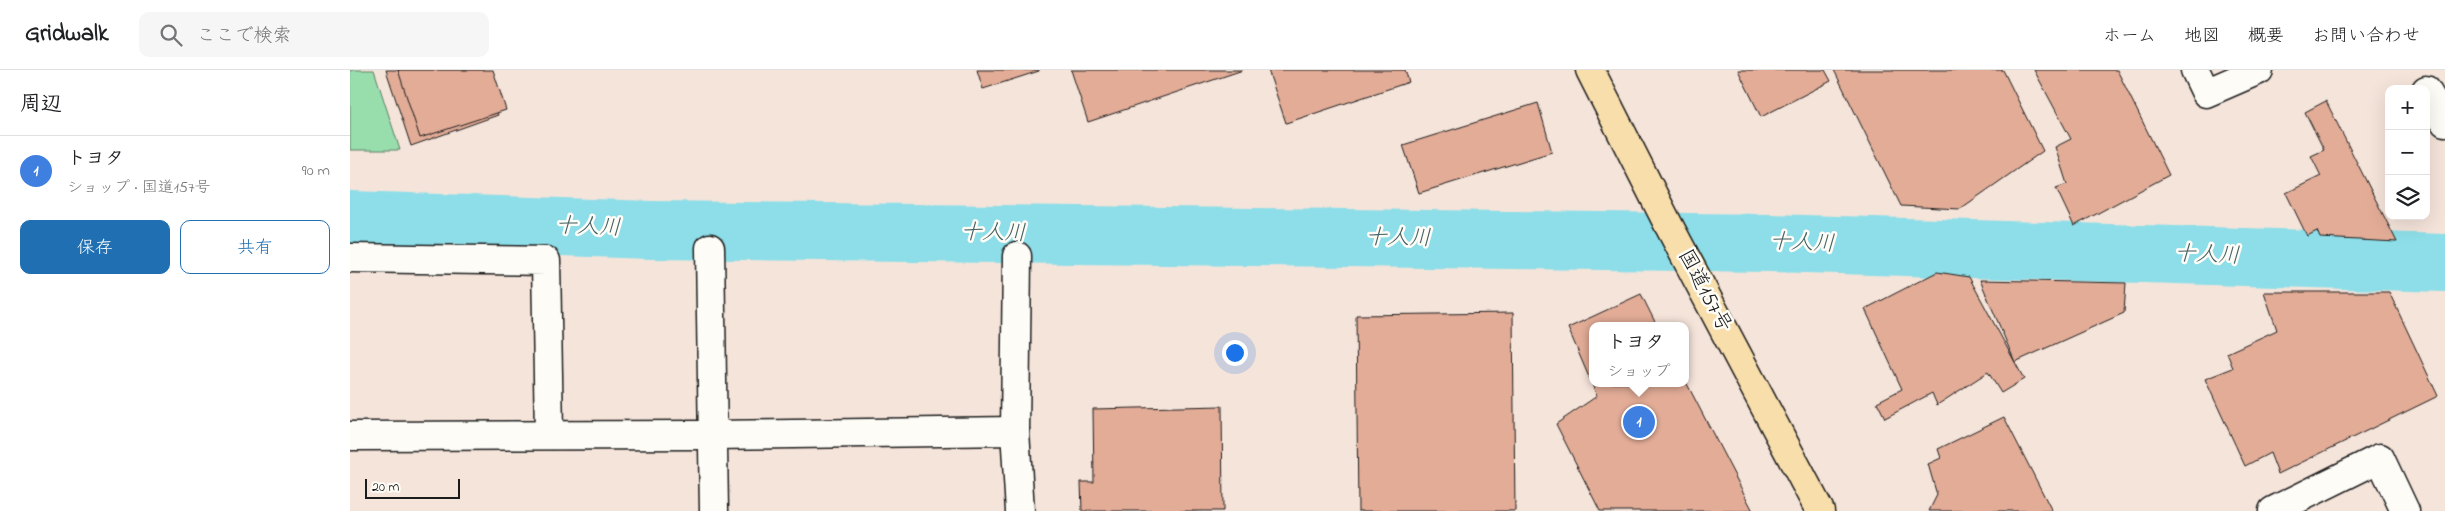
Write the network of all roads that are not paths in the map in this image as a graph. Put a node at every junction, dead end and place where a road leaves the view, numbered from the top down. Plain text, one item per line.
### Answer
1 (1590, 70) edge
2 (2195, 70) edge
3 (2259, 70) edge
4 (2414, 70) edge
5 (2423, 85) edge
6 (2430, 96) edge
7 (2445, 122) edge
8 (710, 248) dead end
9 (1018, 256) dead end
10 (350, 258) edge
11 (1015, 431) junction
12 (549, 434) junction
13 (713, 435) junction
14 (350, 436) edge
15 (714, 511) edge
16 (1020, 511) edge
17 (1820, 511) edge
18 (2273, 511) edge
19 (2404, 511) edge

1 - 17 highway, 国道157号
2 - 3 street
4 - 5 street
6 - 7 street
8 - 13 street
9 - 11 street
10 - 12 street
11 - 13 street
11 - 16 street
12 - 13 street
12 - 14 street
13 - 15 street
18 - 19 street

